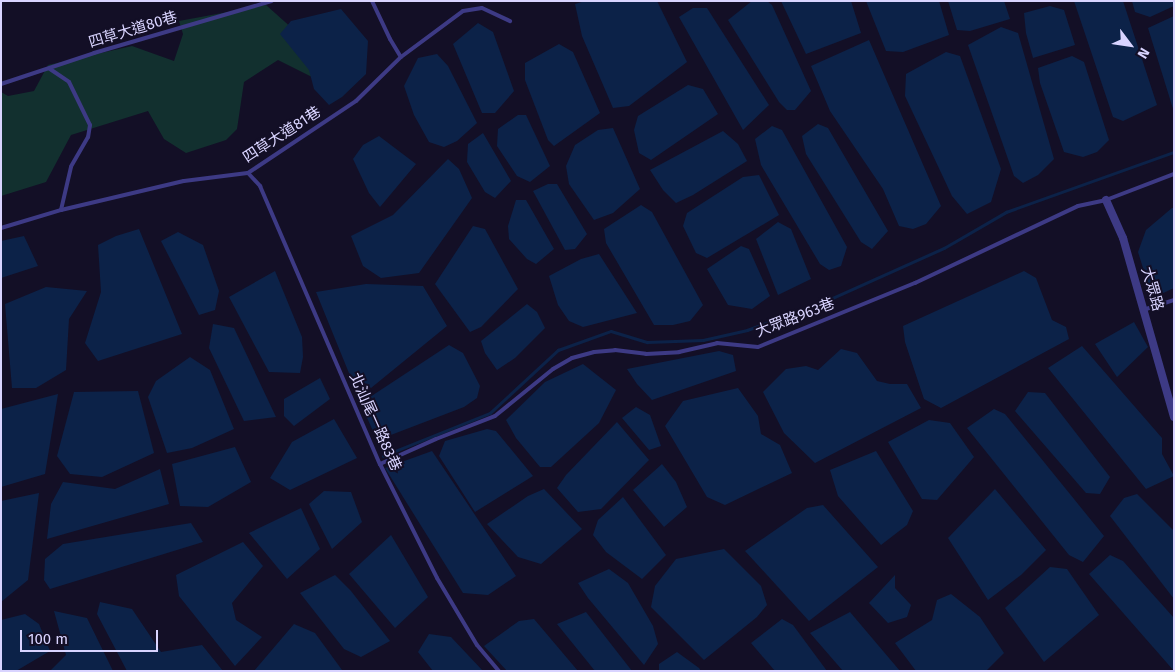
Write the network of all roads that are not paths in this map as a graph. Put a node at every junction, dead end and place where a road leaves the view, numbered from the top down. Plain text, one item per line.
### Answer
1 (272, 1) edge
2 (372, 1) edge
3 (510, 21) dead end
4 (401, 57) junction
5 (50, 69) junction
6 (1, 84) edge
7 (248, 173) junction
8 (1174, 174) edge
9 (1106, 200) junction
10 (61, 210) junction
11 (1, 228) edge
12 (1174, 300) edge
13 (1143, 310) junction
14 (1174, 417) edge
15 (380, 464) junction
16 (498, 671) edge

1 - 5 lane, 四草大道80巷
2 - 4 lane
3 - 4 lane, 四草大道81巷
4 - 7 lane, 四草大道81巷
5 - 6 lane, 四草大道80巷
5 - 10 lane
7 - 10 lane, 四草大道81巷
7 - 15 lane, 北汕尾一路83巷
8 - 9 lane, 大眾路963巷
9 - 13 street, 大眾路
9 - 15 lane, 大眾路963巷
10 - 11 lane, 四草大道81巷
12 - 13 lane
13 - 14 street, 大眾路
15 - 16 lane, 北汕尾一路83巷

